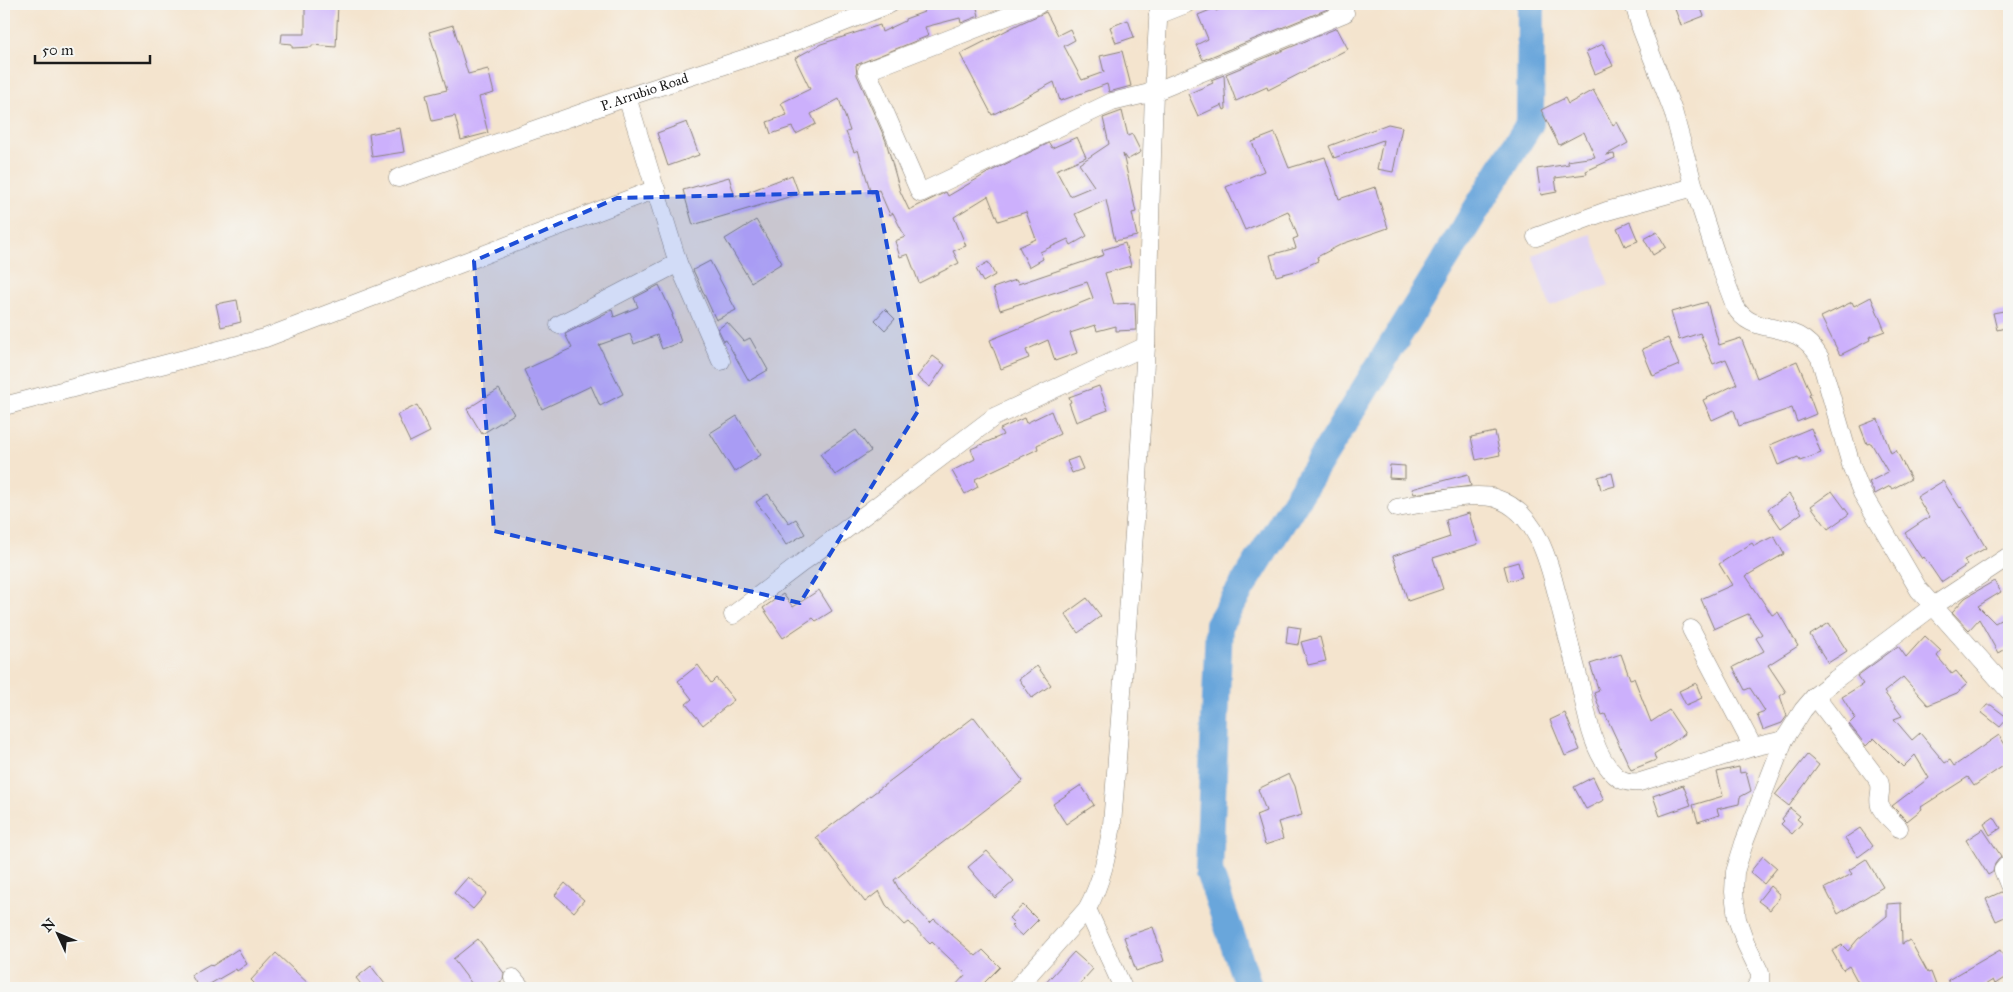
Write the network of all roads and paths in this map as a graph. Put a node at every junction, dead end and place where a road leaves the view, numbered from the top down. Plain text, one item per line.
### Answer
1 (890, 4) edge
2 (1039, 4) edge
3 (1186, 4) edge
4 (1634, 4) edge
5 (1159, 9) edge
6 (1345, 13) dead end
7 (1154, 92) junction
8 (627, 97) junction
9 (398, 178) dead end
10 (1694, 187) junction
11 (656, 189) junction
12 (1536, 237) dead end
13 (678, 263) junction
14 (559, 325) dead end
15 (1146, 346) junction
16 (721, 361) dead end
17 (4, 406) edge
18 (1397, 508) dead end
19 (2009, 556) edge
20 (1932, 607) junction
21 (733, 615) dead end
22 (1691, 629) dead end
23 (2009, 691) edge
24 (1815, 696) junction
25 (1784, 740) junction
26 (1752, 747) junction
27 (1899, 828) dead end
28 (2009, 863) edge
29 (2009, 885) edge
30 (1087, 909) junction
31 (1762, 986) edge
32 (1017, 988) edge
33 (1123, 988) edge

1 - 8 street, P. Arrubio Road
2 - 7 street
3 - 5 street
4 - 10 street
5 - 7 street
6 - 7 street
7 - 15 street
8 - 9 street, P. Arrubio Road
8 - 11 street
10 - 12 street
10 - 20 street
11 - 13 street
11 - 17 street
13 - 14 street
13 - 16 street
15 - 21 street
15 - 30 street
18 - 26 street
19 - 20 street
20 - 23 street
20 - 24 street
22 - 26 street
24 - 25 street
24 - 27 street
25 - 26 street
25 - 31 street
28 - 29 street
30 - 32 street
30 - 33 street

